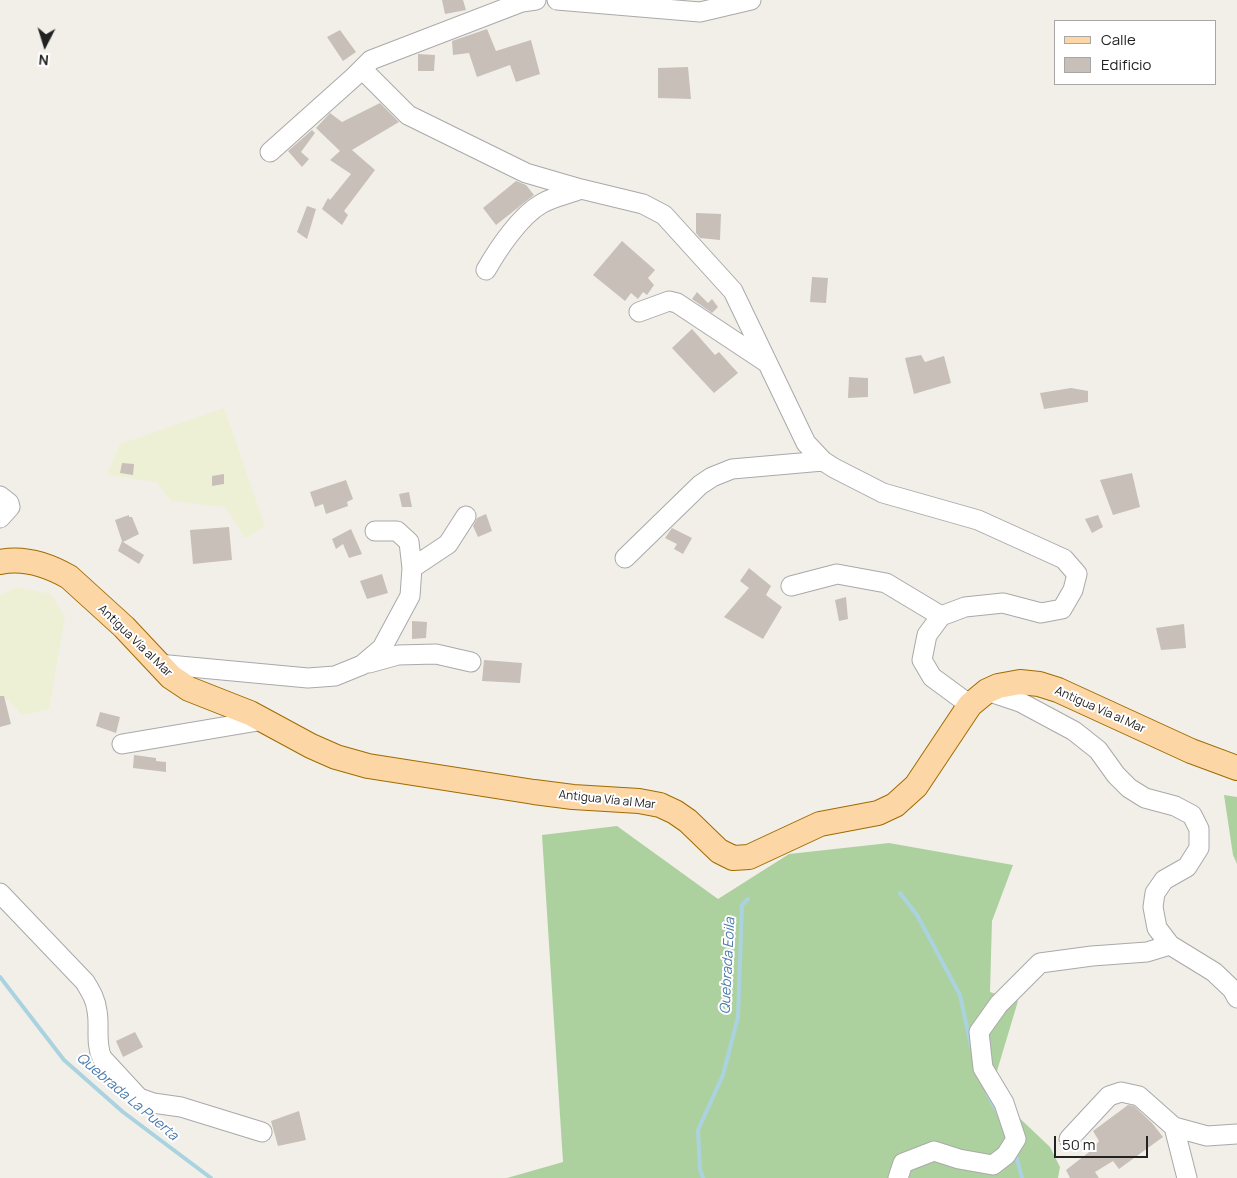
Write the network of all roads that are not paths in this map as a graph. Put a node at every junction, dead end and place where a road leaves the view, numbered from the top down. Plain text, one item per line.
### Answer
1 (536, 0) edge
2 (557, 0) edge
3 (751, 0) edge
4 (362, 69) junction
5 (270, 152) dead end
6 (581, 190) junction
7 (486, 270) dead end
8 (639, 312) dead end
9 (767, 362) junction
10 (823, 461) junction
11 (0, 496) edge
12 (466, 516) dead end
13 (0, 518) edge
14 (375, 531) dead end
15 (625, 558) dead end
16 (0, 562) edge
17 (412, 568) junction
18 (791, 586) dead end
19 (941, 616) junction
20 (471, 662) dead end
21 (158, 664) junction
22 (362, 665) junction
23 (979, 698) junction
24 (264, 720) junction
25 (122, 744) dead end
26 (1237, 768) edge
27 (0, 892) edge
28 (1170, 945) junction
29 (1237, 998) edge
30 (1174, 1127) junction
31 (262, 1132) dead end
32 (1237, 1134) edge
33 (1070, 1139) dead end
34 (898, 1178) edge
35 (1187, 1178) edge

1 - 4 street
2 - 3 street
4 - 5 street
4 - 6 street
6 - 7 street
6 - 9 street
8 - 9 street
9 - 10 street
10 - 15 street
10 - 19 street
11 - 13 street
12 - 17 street
14 - 17 street
16 - 21 main road, Antigua Vía al Mar
17 - 22 street
18 - 19 street
19 - 23 street
20 - 22 street
21 - 22 street
21 - 24 main road, Antigua Vía al Mar
23 - 24 main road, Antigua Vía al Mar
23 - 26 main road, Antigua Vía al Mar
23 - 28 street
24 - 25 street
27 - 31 street
28 - 29 street
28 - 34 street
30 - 32 street
30 - 33 street
30 - 35 street

